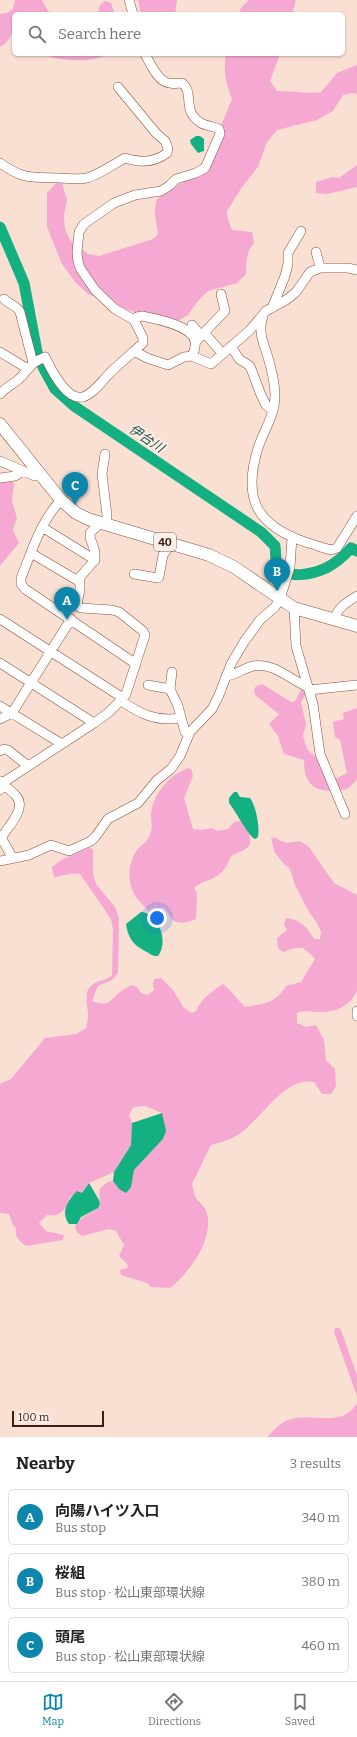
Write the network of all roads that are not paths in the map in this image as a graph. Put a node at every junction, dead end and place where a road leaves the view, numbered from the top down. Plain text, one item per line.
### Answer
1 (129, 0) edge
2 (132, 12) edge
3 (146, 56) edge
4 (118, 87) dead end
5 (0, 163) edge
6 (301, 231) dead end
7 (316, 252) dead end
8 (322, 265) junction
9 (357, 270) edge
10 (221, 294) dead end
11 (4, 299) dead end
12 (272, 308) junction
13 (262, 316) junction
14 (134, 320) junction
15 (192, 325) dead end
16 (203, 334) junction
17 (195, 342) junction
18 (231, 346) junction
19 (134, 351) junction
20 (0, 352) edge
21 (222, 353) junction
22 (192, 356) junction
23 (35, 363) junction
24 (0, 394) edge
25 (273, 411) junction
26 (0, 424) edge
27 (105, 454) dead end
28 (0, 461) edge
29 (23, 471) junction
30 (42, 476) junction
31 (0, 478) edge
32 (61, 500) junction
33 (357, 516) edge
34 (103, 523) junction
35 (42, 527) junction
36 (292, 538) junction
37 (171, 544) junction
38 (31, 554) junction
39 (95, 560) junction
40 (134, 574) dead end
41 (80, 582) junction
42 (357, 596) edge
43 (280, 599) junction
44 (294, 608) junction
45 (0, 619) edge
46 (71, 619) junction
47 (335, 620) junction
48 (357, 626) edge
49 (50, 651) junction
50 (0, 662) edge
51 (136, 664) junction
52 (172, 672) dead end
53 (226, 676) junction
54 (30, 682) junction
55 (148, 685) dead end
56 (357, 685) edge
57 (170, 689) junction
58 (308, 689) junction
59 (121, 699) junction
60 (0, 706) edge
61 (12, 713) junction
62 (181, 718) junction
63 (0, 719) edge
64 (94, 724) junction
65 (189, 734) junction
66 (62, 744) junction
67 (0, 751) edge
68 (28, 766) junction
69 (1, 785) edge
70 (345, 814) dead end
71 (12, 857) junction
72 (0, 861) edge
73 (357, 1011) edge
74 (357, 1016) edge

1 - 2 street
3 - 14 street
4 - 5 street
6 - 12 street
7 - 8 street
8 - 9 street
8 - 12 street
10 - 16 street
11 - 23 street
12 - 13 street
13 - 18 street
13 - 25 street
14 - 17 street
14 - 19 street
15 - 16 street
16 - 17 street
16 - 21 street
17 - 22 street
18 - 21 street
18 - 25 street
19 - 22 street
19 - 23 street
20 - 23 street
21 - 22 street
23 - 24 street
25 - 36 street
26 - 30 main road, 40
27 - 34 street
28 - 29 street
29 - 30 street
29 - 31 street
30 - 32 main road, 40
32 - 34 main road, 40
32 - 35 street
33 - 36 street
34 - 37 main road, 40
34 - 39 street
35 - 38 street
35 - 39 street
36 - 43 street
37 - 40 street
37 - 43 main road, 40
38 - 41 street
38 - 46 street
39 - 41 street
41 - 51 street
42 - 47 street
43 - 44 main road, 40
43 - 53 street
44 - 47 main road, 40
44 - 58 street
45 - 49 street
46 - 49 street
46 - 51 street
47 - 48 main road, 40
49 - 54 street
49 - 59 street
50 - 54 street
51 - 59 street
52 - 57 street
53 - 58 street
53 - 65 street
54 - 61 street
54 - 64 street
55 - 57 street
56 - 58 street
57 - 62 street
58 - 70 street
59 - 62 street
59 - 64 street
60 - 61 street
61 - 63 street
61 - 66 street
62 - 65 street
64 - 66 street
65 - 71 street
66 - 68 street
67 - 68 street
68 - 69 street
69 - 71 street
71 - 72 street
73 - 74 street

